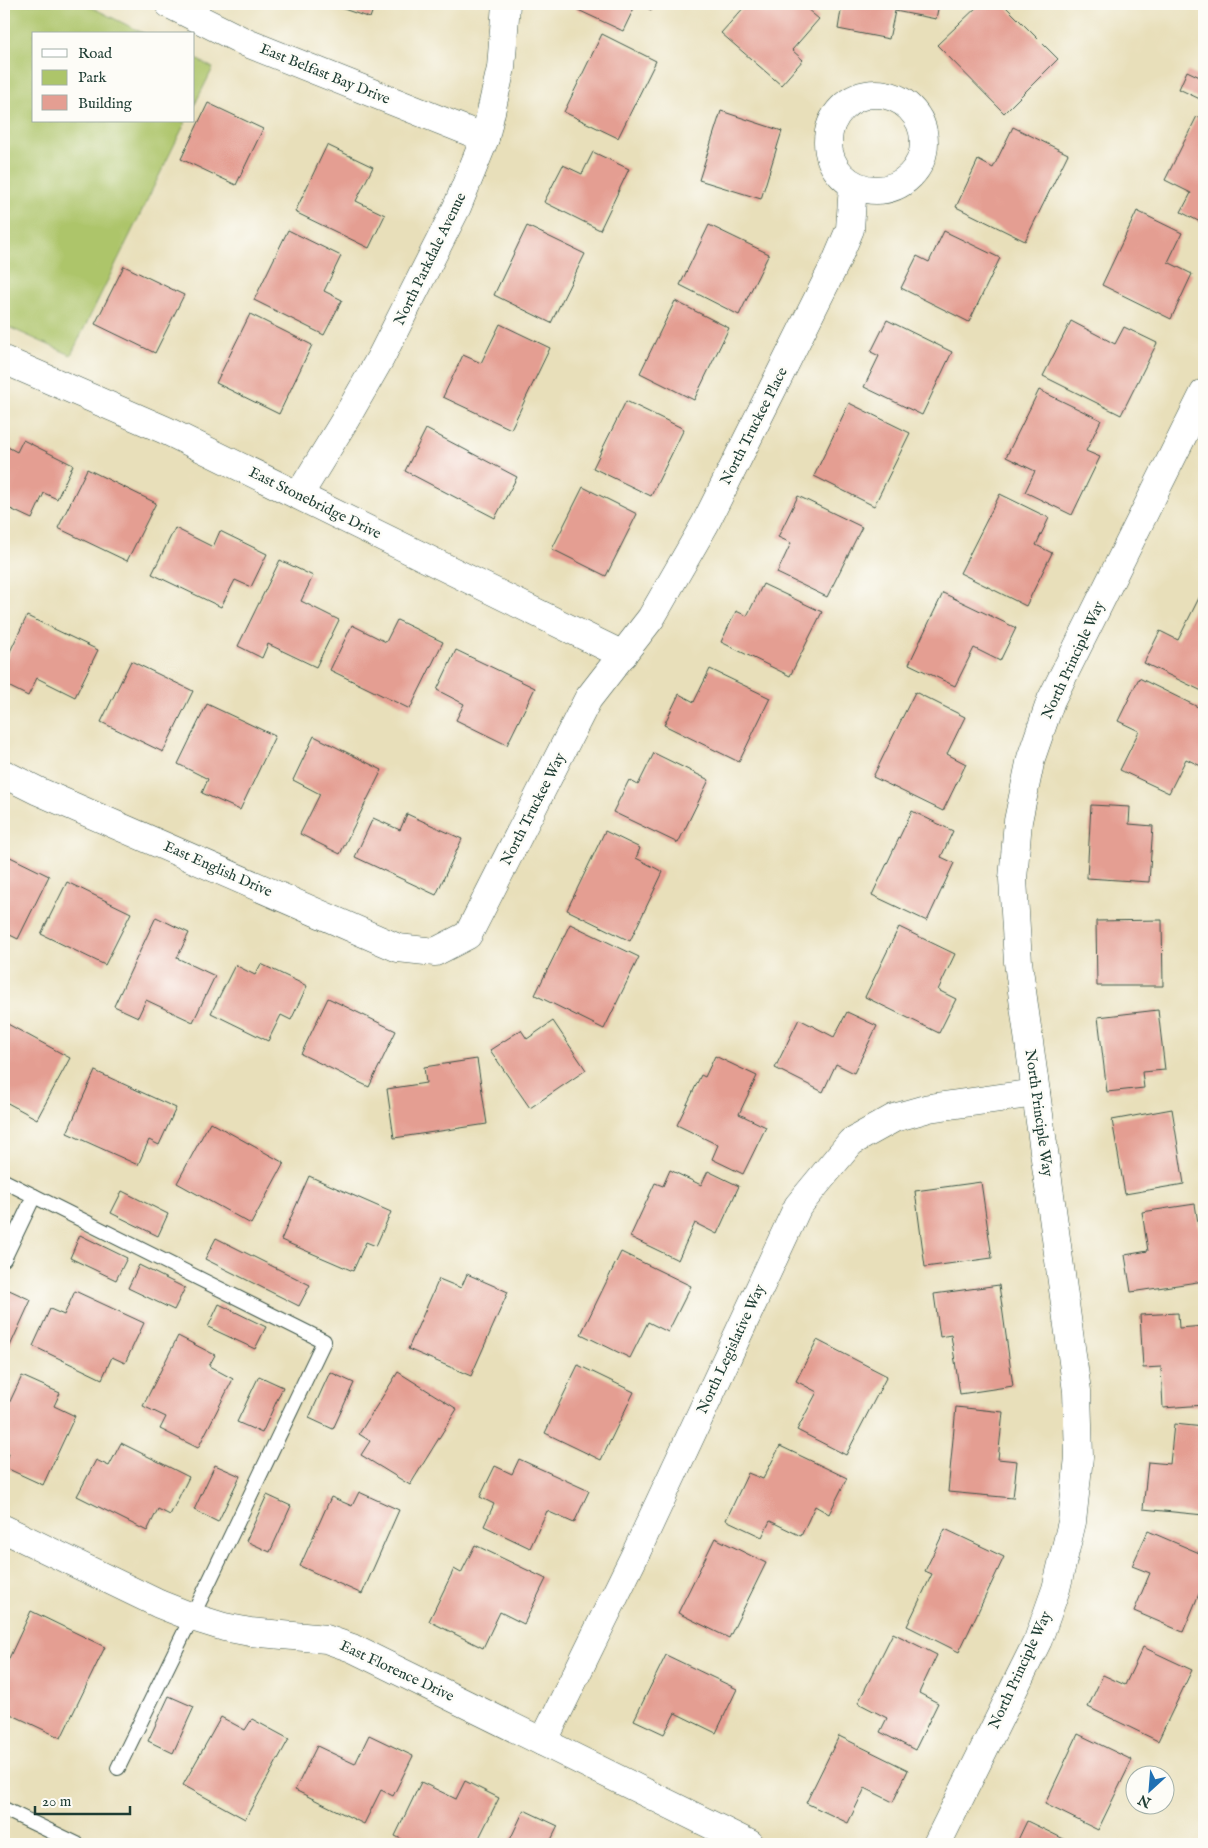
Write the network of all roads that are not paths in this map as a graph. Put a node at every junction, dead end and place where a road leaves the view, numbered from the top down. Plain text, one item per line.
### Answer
1 (169, 4) edge
2 (506, 4) edge
3 (484, 138) junction
4 (853, 185) dead end
5 (4, 360) edge
6 (1204, 393) edge
7 (299, 495) junction
8 (622, 655) junction
9 (4, 774) edge
10 (435, 952) joint
11 (1036, 1093) junction
12 (4, 1181) edge
13 (34, 1196) junction
14 (4, 1259) edge
15 (4, 1529) edge
16 (192, 1617) junction
17 (543, 1742) junction
18 (118, 1768) dead end
19 (4, 1809) edge
20 (77, 1844) edge
21 (750, 1844) edge
22 (937, 1844) edge

1 - 3 street, East Belfast Bay Drive
2 - 3 street, North Parkdale Avenue
3 - 7 street, North Parkdale Avenue
4 - 8 street, North Truckee Place
5 - 7 street, East Stonebridge Drive
6 - 11 street, North Principle Way
7 - 8 street, East Stonebridge Drive
8 - 10 street, North Truckee Way
9 - 10 street, East English Drive
11 - 17 street, North Legislative Way
11 - 22 street, North Principle Way
12 - 13 lane
13 - 14 lane
13 - 16 lane
15 - 16 street, East Florence Drive
16 - 17 street, East Florence Drive
16 - 18 lane
17 - 21 street, East Florence Drive
19 - 20 lane

